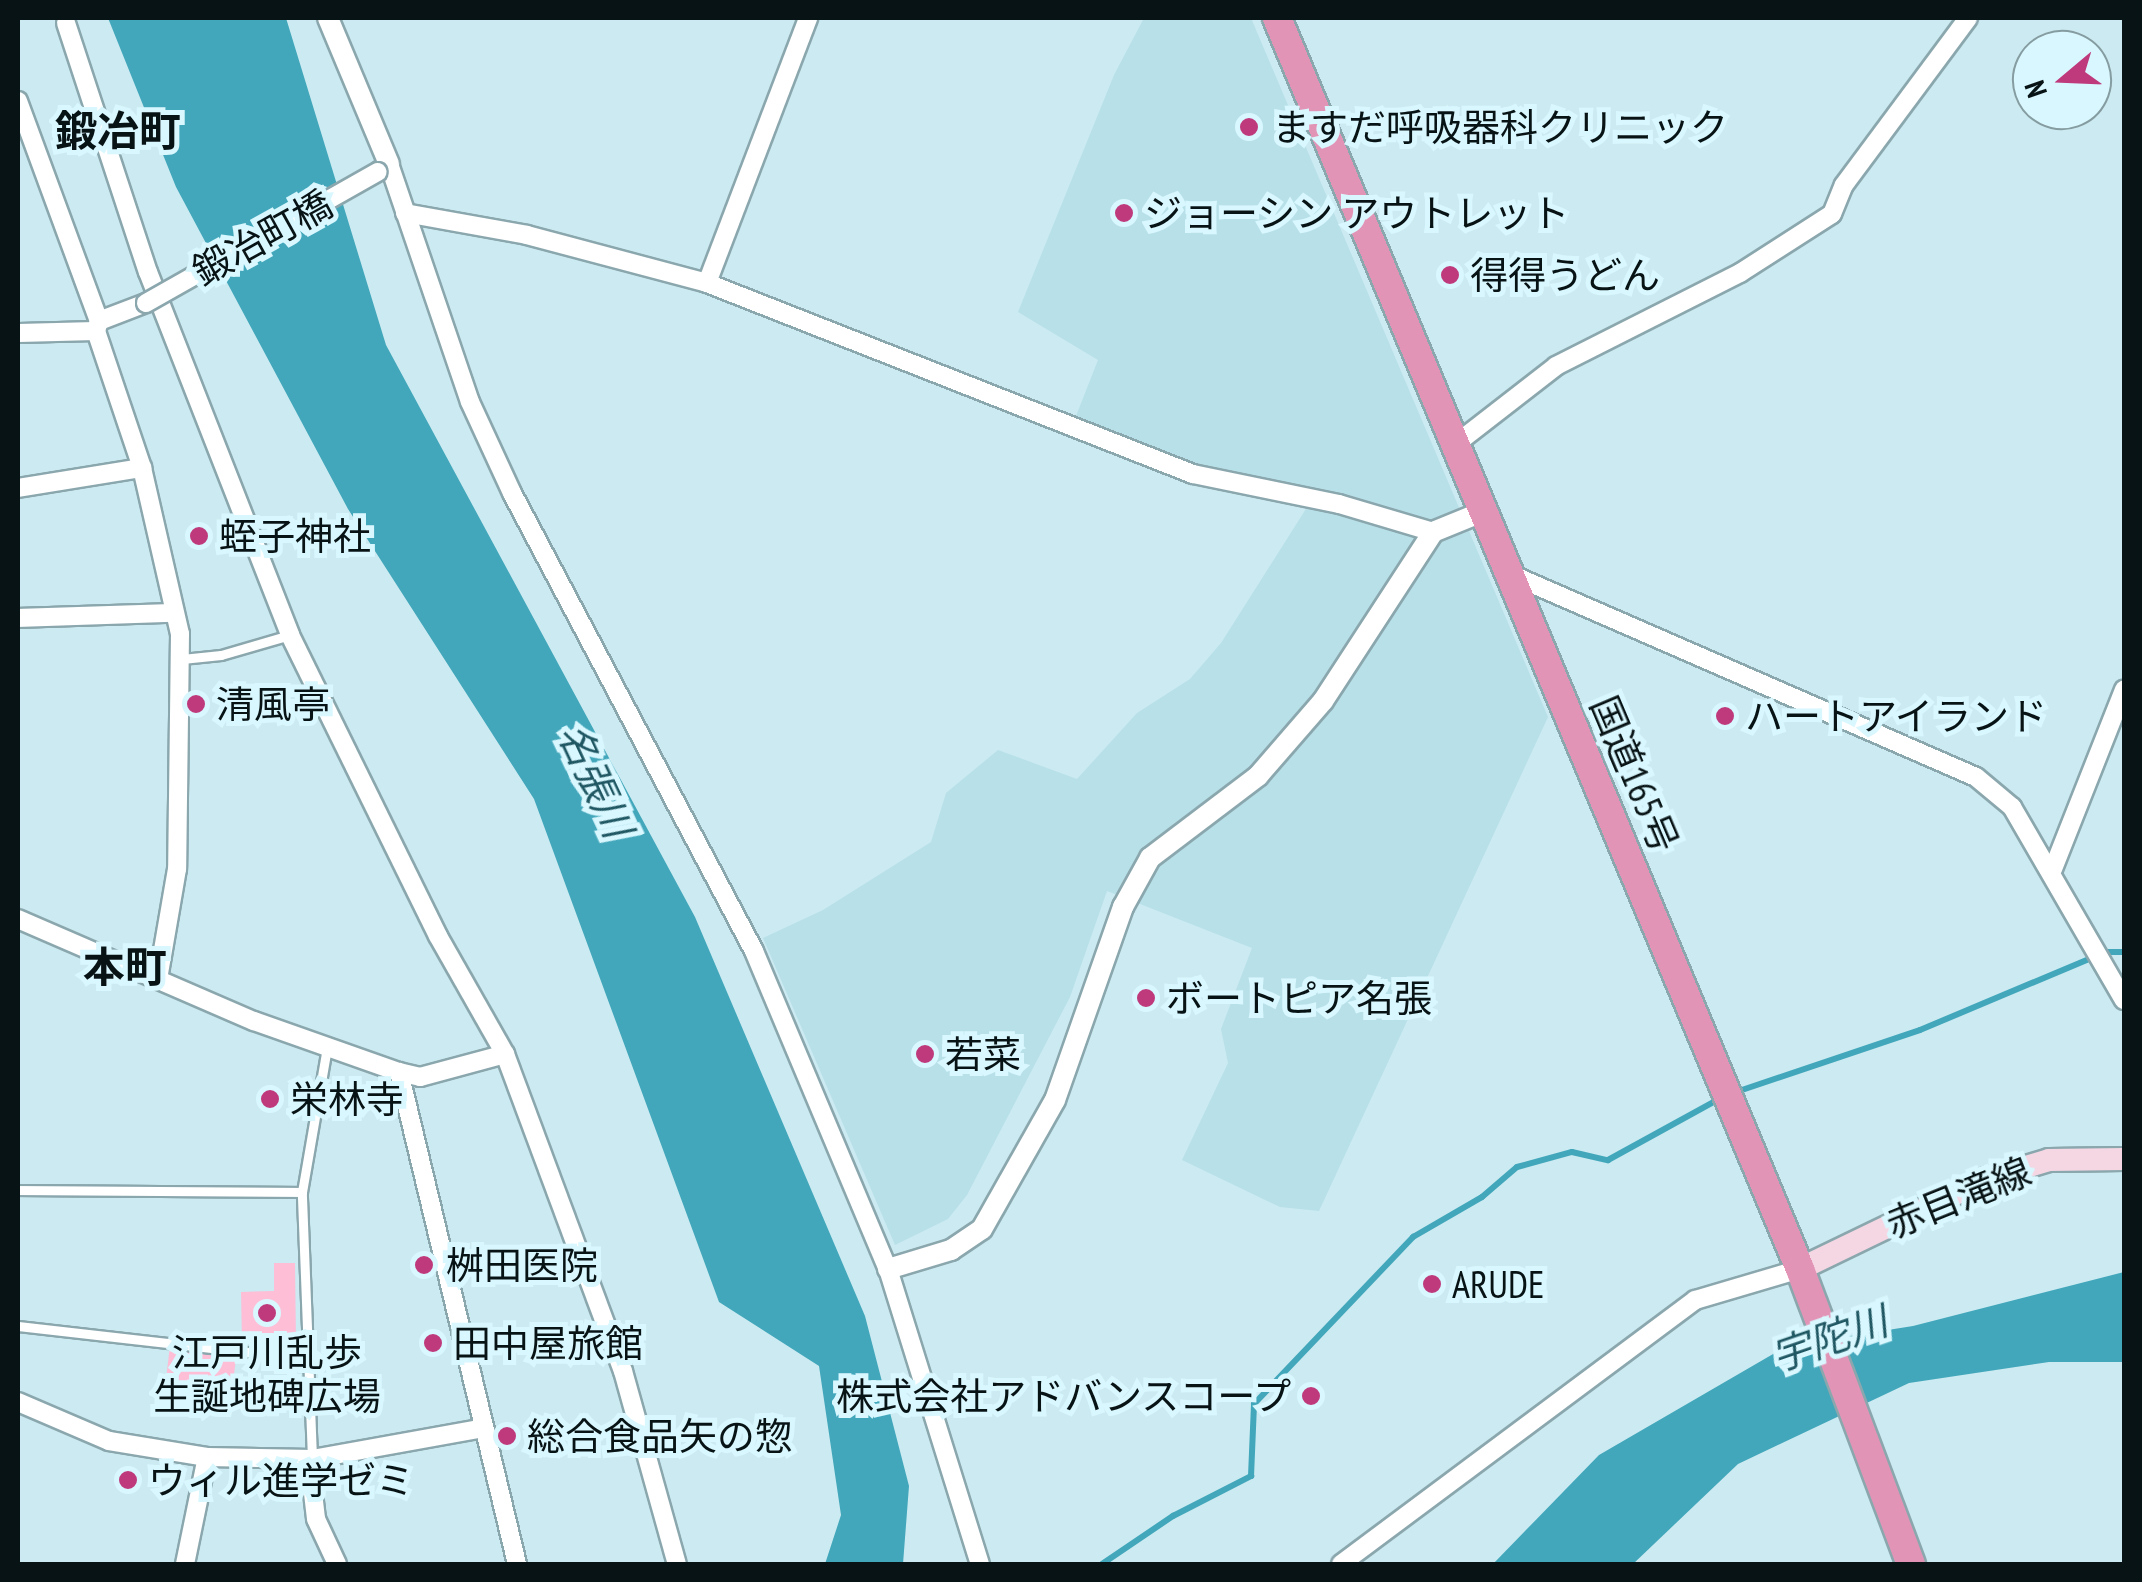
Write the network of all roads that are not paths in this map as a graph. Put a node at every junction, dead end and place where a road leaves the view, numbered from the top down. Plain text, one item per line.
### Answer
1 (328, 18) edge
2 (808, 18) edge
3 (1277, 18) edge
4 (1968, 18) edge
5 (66, 23) dead end
6 (18, 101) edge
7 (384, 168) junction
8 (405, 213) junction
9 (707, 283) junction
10 (97, 326) junction
11 (18, 333) edge
12 (1453, 446) junction
13 (142, 468) junction
14 (18, 488) edge
15 (1482, 512) junction
16 (1433, 532) junction
17 (1510, 574) junction
18 (171, 613) junction
19 (18, 618) edge
20 (290, 635) junction
21 (182, 659) junction
22 (2124, 690) edge
23 (2053, 869) junction
24 (18, 919) edge
25 (2124, 960) edge
26 (2105, 962) junction
27 (158, 979) junction
28 (2124, 1000) edge
29 (327, 1048) junction
30 (506, 1054) junction
31 (399, 1072) junction
32 (2124, 1159) edge
33 (18, 1190) edge
34 (302, 1192) junction
35 (888, 1269) junction
36 (1805, 1282) junction
37 (18, 1326) edge
38 (308, 1351) junction
39 (18, 1402) edge
40 (484, 1428) junction
41 (207, 1457) junction
42 (310, 1459) junction
43 (185, 1564) edge
44 (336, 1564) edge
45 (518, 1564) edge
46 (676, 1564) edge
47 (980, 1564) edge
48 (1341, 1564) edge
49 (1911, 1564) edge

1 - 7 street
2 - 9 street
3 - 12 highway, 国道165号
4 - 12 street
5 - 20 street
6 - 10 street
7 - 8 street
7 - 10 street, 鍛冶町橋, bridge
8 - 9 street
8 - 35 street
9 - 16 street
10 - 11 street
10 - 13 street
12 - 15 highway, 国道165号
13 - 14 street
13 - 18 street
15 - 16 street
15 - 17 highway, 国道165号
16 - 35 street
17 - 23 street
17 - 36 highway, 国道165号
18 - 19 street
18 - 21 street
20 - 21 lane
20 - 30 street
21 - 27 street
22 - 23 street
23 - 26 street
24 - 27 street
25 - 26 street
26 - 28 street
27 - 29 street
29 - 31 street
29 - 34 lane
30 - 31 street
30 - 46 street
31 - 40 street
32 - 36 main road, 赤目滝線
33 - 34 lane
34 - 38 lane
35 - 47 street
36 - 48 street
36 - 49 highway, 国道165号
37 - 38 lane
38 - 42 lane
39 - 41 street
40 - 42 street
40 - 45 street
41 - 42 street
41 - 43 street
42 - 44 street

